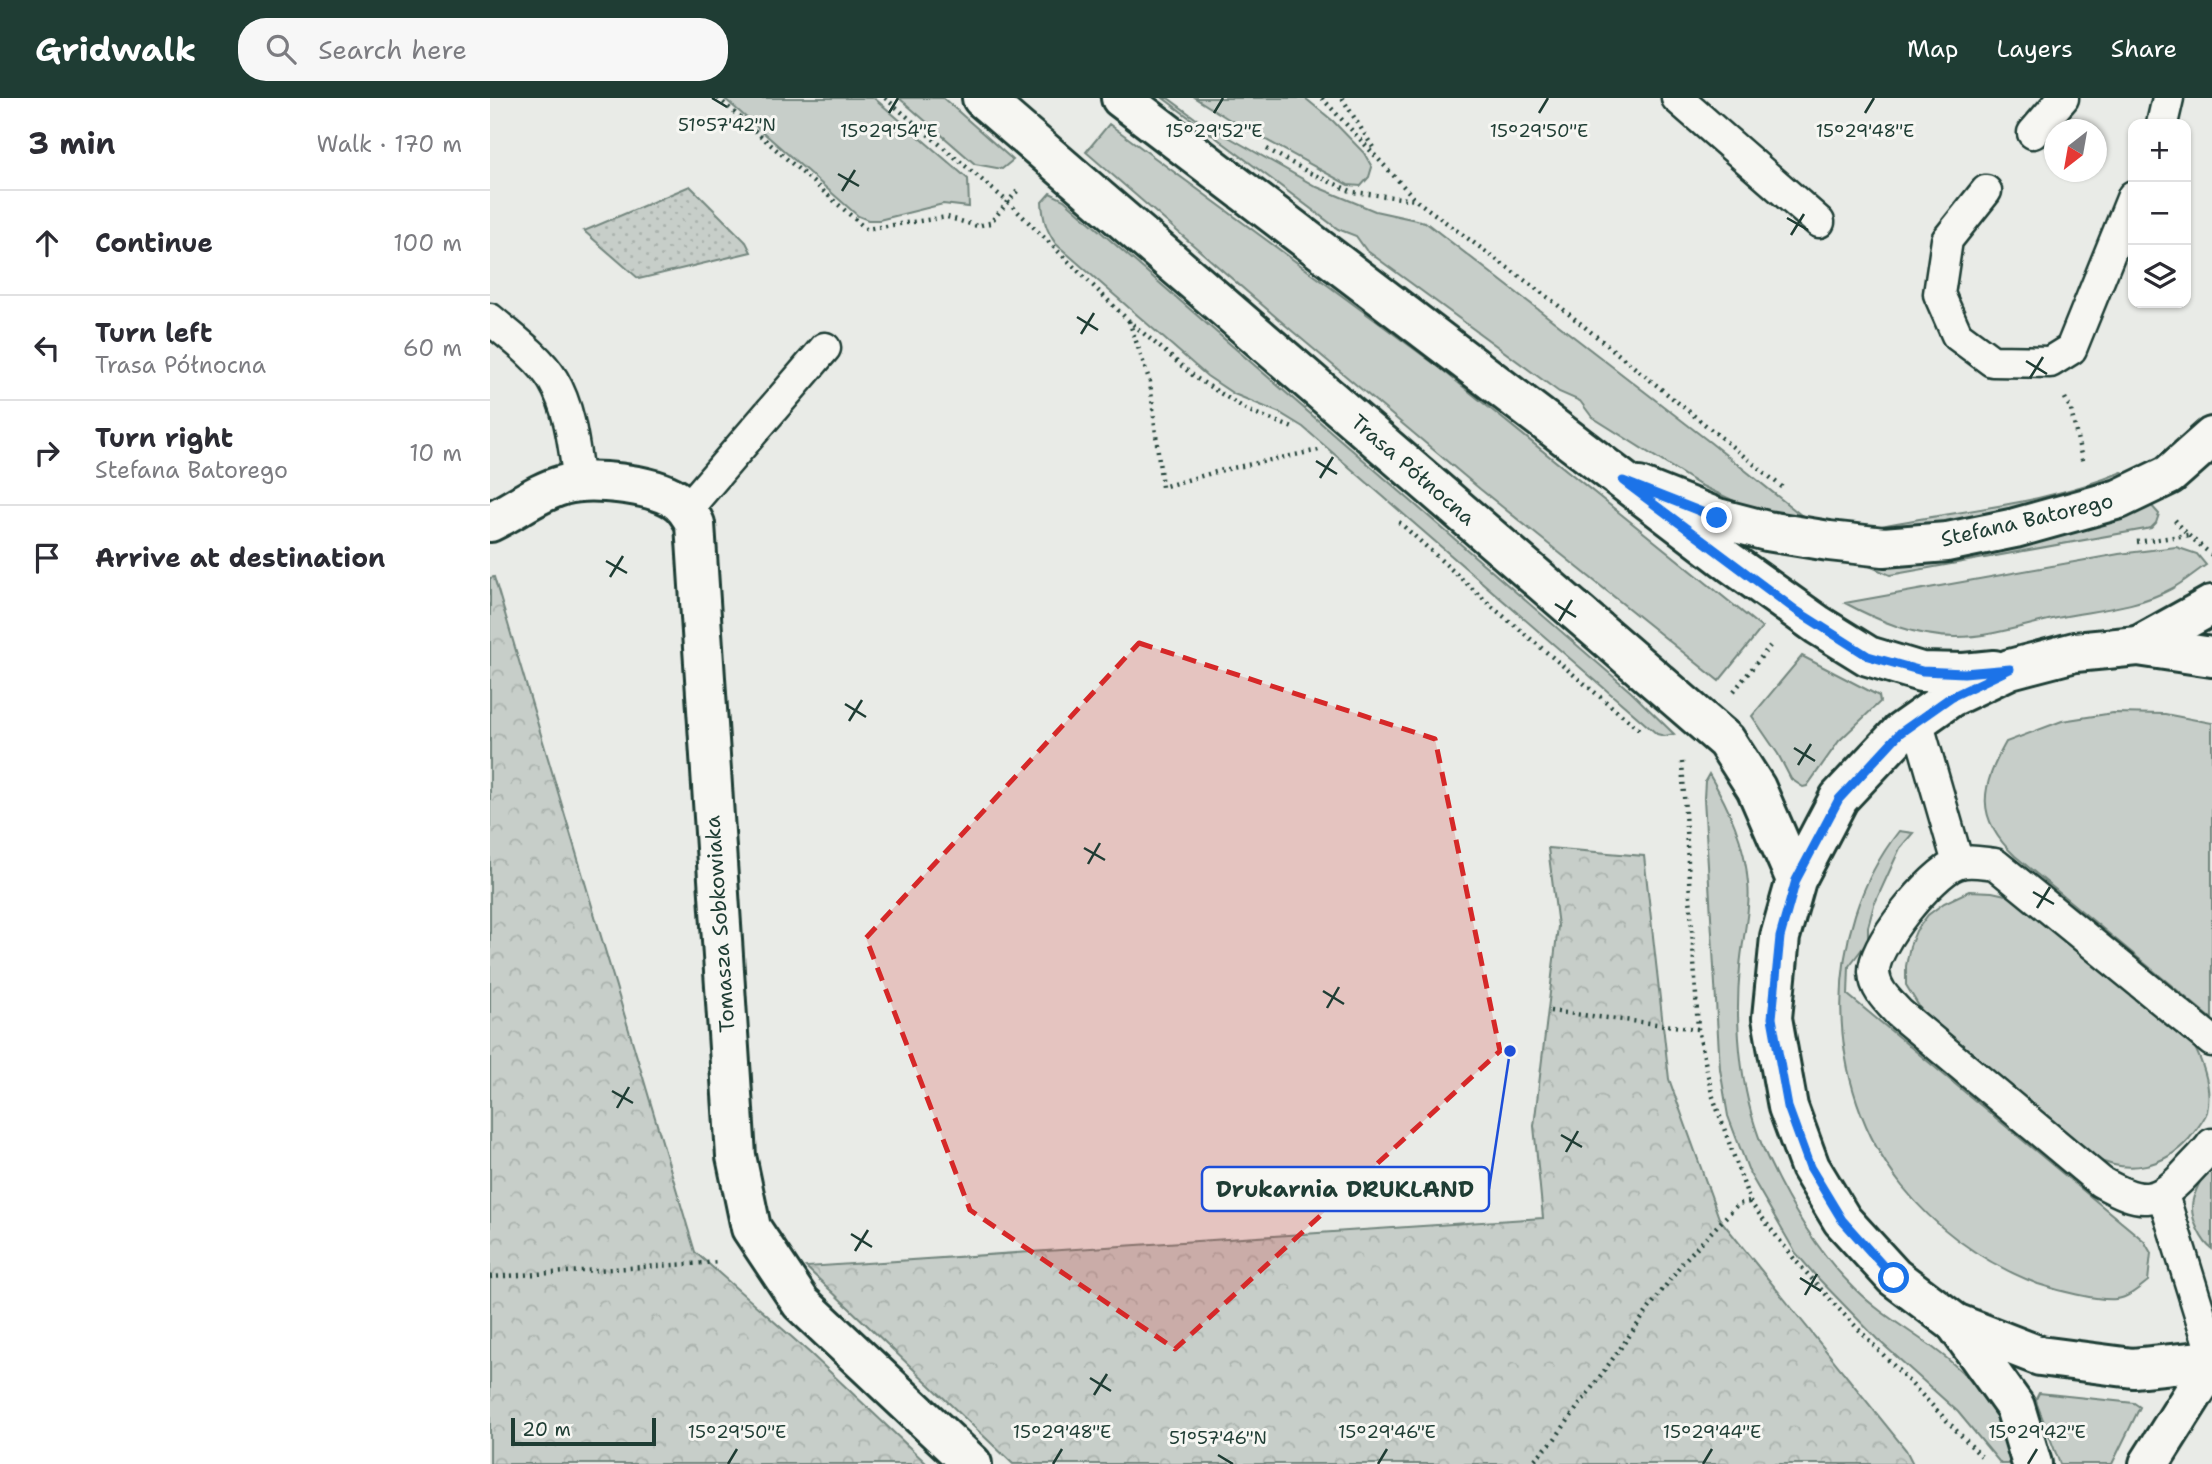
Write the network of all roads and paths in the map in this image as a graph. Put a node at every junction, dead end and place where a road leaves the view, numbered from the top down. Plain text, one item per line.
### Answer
1 (718, 98) edge
2 (886, 98) edge
3 (982, 98) edge
4 (1121, 98) edge
5 (1322, 98) edge
6 (1342, 98) edge
7 (1677, 98) edge
8 (2063, 98) edge
9 (2168, 98) edge
10 (2163, 119) edge
11 (2033, 133) dead end
12 (1261, 146) dead end
13 (1382, 162) junction
14 (1986, 191) dead end
15 (1417, 201) junction
16 (1008, 202) junction
17 (2128, 208) edge
18 (1819, 222) dead end
19 (490, 319) edge
20 (1128, 320) junction
21 (825, 348) dead end
22 (2071, 410) dead end
23 (1297, 430) dead end
24 (2212, 438) edge
25 (1311, 443) dead end
26 (2079, 447) dead end
27 (1319, 450) junction
28 (1328, 458) dead end
29 (1623, 481) junction
30 (579, 482) junction
31 (1788, 492) dead end
32 (687, 509) junction
33 (2173, 518) dead end
34 (1398, 521) dead end
35 (490, 522) edge
36 (2212, 555) edge
37 (2212, 605) edge
38 (1778, 637) dead end
39 (2138, 646) junction
40 (2212, 657) edge
41 (2010, 669) junction
42 (1733, 692) dead end
43 (1917, 721) junction
44 (1650, 739) dead end
45 (1670, 756) dead end
46 (1681, 765) dead end
47 (1958, 863) junction
48 (1796, 880) junction
49 (1550, 1011) dead end
50 (1698, 1029) dead end
51 (2212, 1041) edge
52 (2212, 1144) edge
53 (2163, 1195) junction
54 (1750, 1202) dead end
55 (771, 1258) junction
56 (490, 1277) edge
57 (1955, 1322) junction
58 (2212, 1353) edge
59 (2212, 1362) edge
60 (972, 1464) edge
61 (1530, 1464) edge
62 (2032, 1464) edge
63 (2149, 1464) edge

1 - 16 path
2 - 16 path
3 - 48 main road, Trasa Północna
4 - 29 main road
5 - 13 path
6 - 13 path
7 - 18 lane
8 - 11 lane
9 - 10 lane
12 - 15 path
13 - 15 path
14 - 17 lane
15 - 31 path
16 - 20 path
19 - 30 lane
20 - 23 path
20 - 27 path
21 - 32 lane
22 - 26 path
24 - 29 main road, Stefana Batorego
25 - 27 path
27 - 28 path
29 - 41 main road
30 - 32 main road
30 - 35 main road
32 - 55 main road, Tomasza Sobkowiaka
33 - 36 path
34 - 44 path
37 - 39 main road
38 - 42 path
39 - 40 main road
39 - 41 main road
41 - 43 main road
43 - 47 lane
43 - 48 main road
45 - 46 path
47 - 51 lane
47 - 53 lane
48 - 57 main road
49 - 50 path
52 - 53 lane
53 - 58 lane
54 - 61 path
55 - 56 path
55 - 60 main road, Tomasza Sobkowiaka
57 - 59 main road
57 - 62 main road
59 - 63 main road

